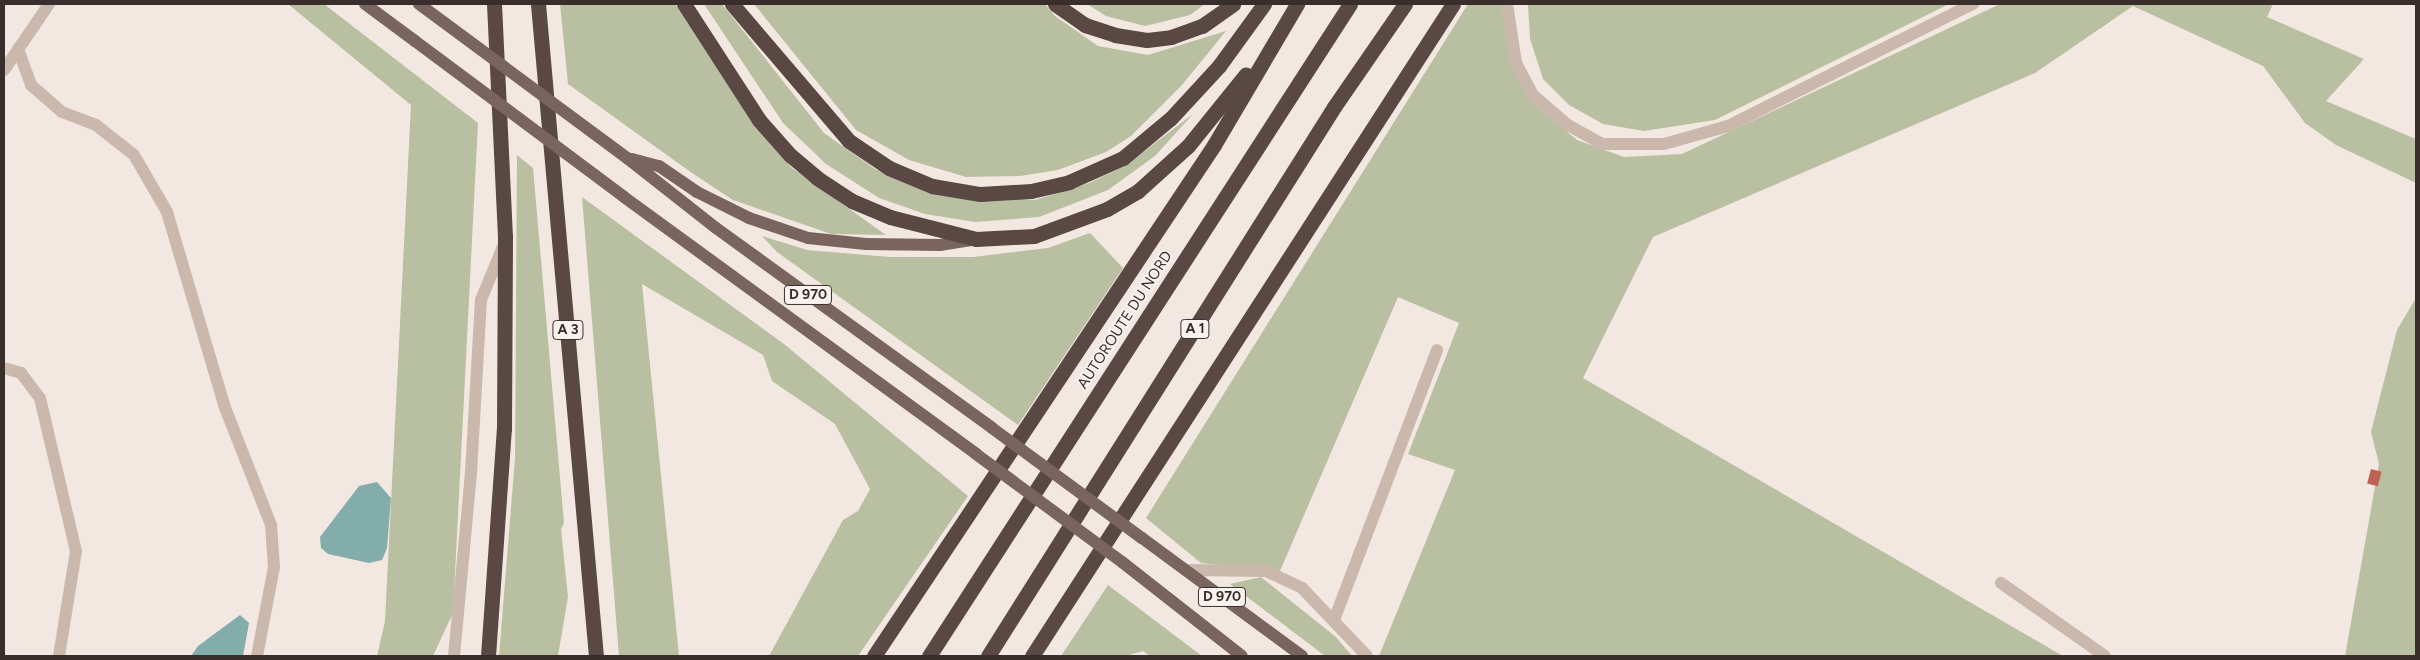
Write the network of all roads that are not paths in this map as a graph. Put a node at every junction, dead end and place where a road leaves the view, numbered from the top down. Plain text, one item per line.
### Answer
1 (48, 4) edge
2 (365, 4) edge
3 (420, 4) edge
4 (494, 4) edge
5 (538, 4) edge
6 (684, 4) edge
7 (732, 4) edge
8 (1055, 4) edge
9 (1233, 4) edge
10 (1264, 4) edge
11 (1297, 4) edge
12 (1350, 4) edge
13 (1405, 4) edge
14 (1453, 4) edge
15 (1507, 4) edge
16 (1973, 4) edge
17 (1276, 36) junction
18 (18, 49) junction
19 (4, 70) edge
20 (628, 158) junction
21 (976, 239) junction
22 (504, 242) junction
23 (1437, 350) dead end
24 (4, 368) edge
25 (1186, 570) junction
26 (2001, 583) dead end
27 (1334, 620) junction
28 (59, 656) edge
29 (257, 656) edge
30 (454, 656) edge
31 (488, 656) edge
32 (596, 656) edge
33 (874, 656) edge
34 (929, 656) edge
35 (988, 656) edge
36 (1032, 656) edge
37 (1242, 656) edge
38 (1302, 656) edge
39 (1368, 656) edge
40 (2105, 656) edge

1 - 18 street
2 - 37 main road, D 970, bridge
3 - 20 main road, D 970, bridge
4 - 22 highway
5 - 32 highway, A 3
6 - 21 highway
7 - 10 highway
8 - 9 highway
11 - 17 highway
12 - 34 highway, AUTOROUTE DU NORD
13 - 35 highway, A 1
14 - 36 highway
15 - 16 street
17 - 21 highway
17 - 33 highway
18 - 19 street
18 - 29 street
20 - 21 main road
20 - 25 main road, D 970, bridge
22 - 30 street
22 - 31 highway
23 - 27 street
24 - 28 street
25 - 27 street
25 - 38 main road, D 970
26 - 40 street
27 - 39 street

